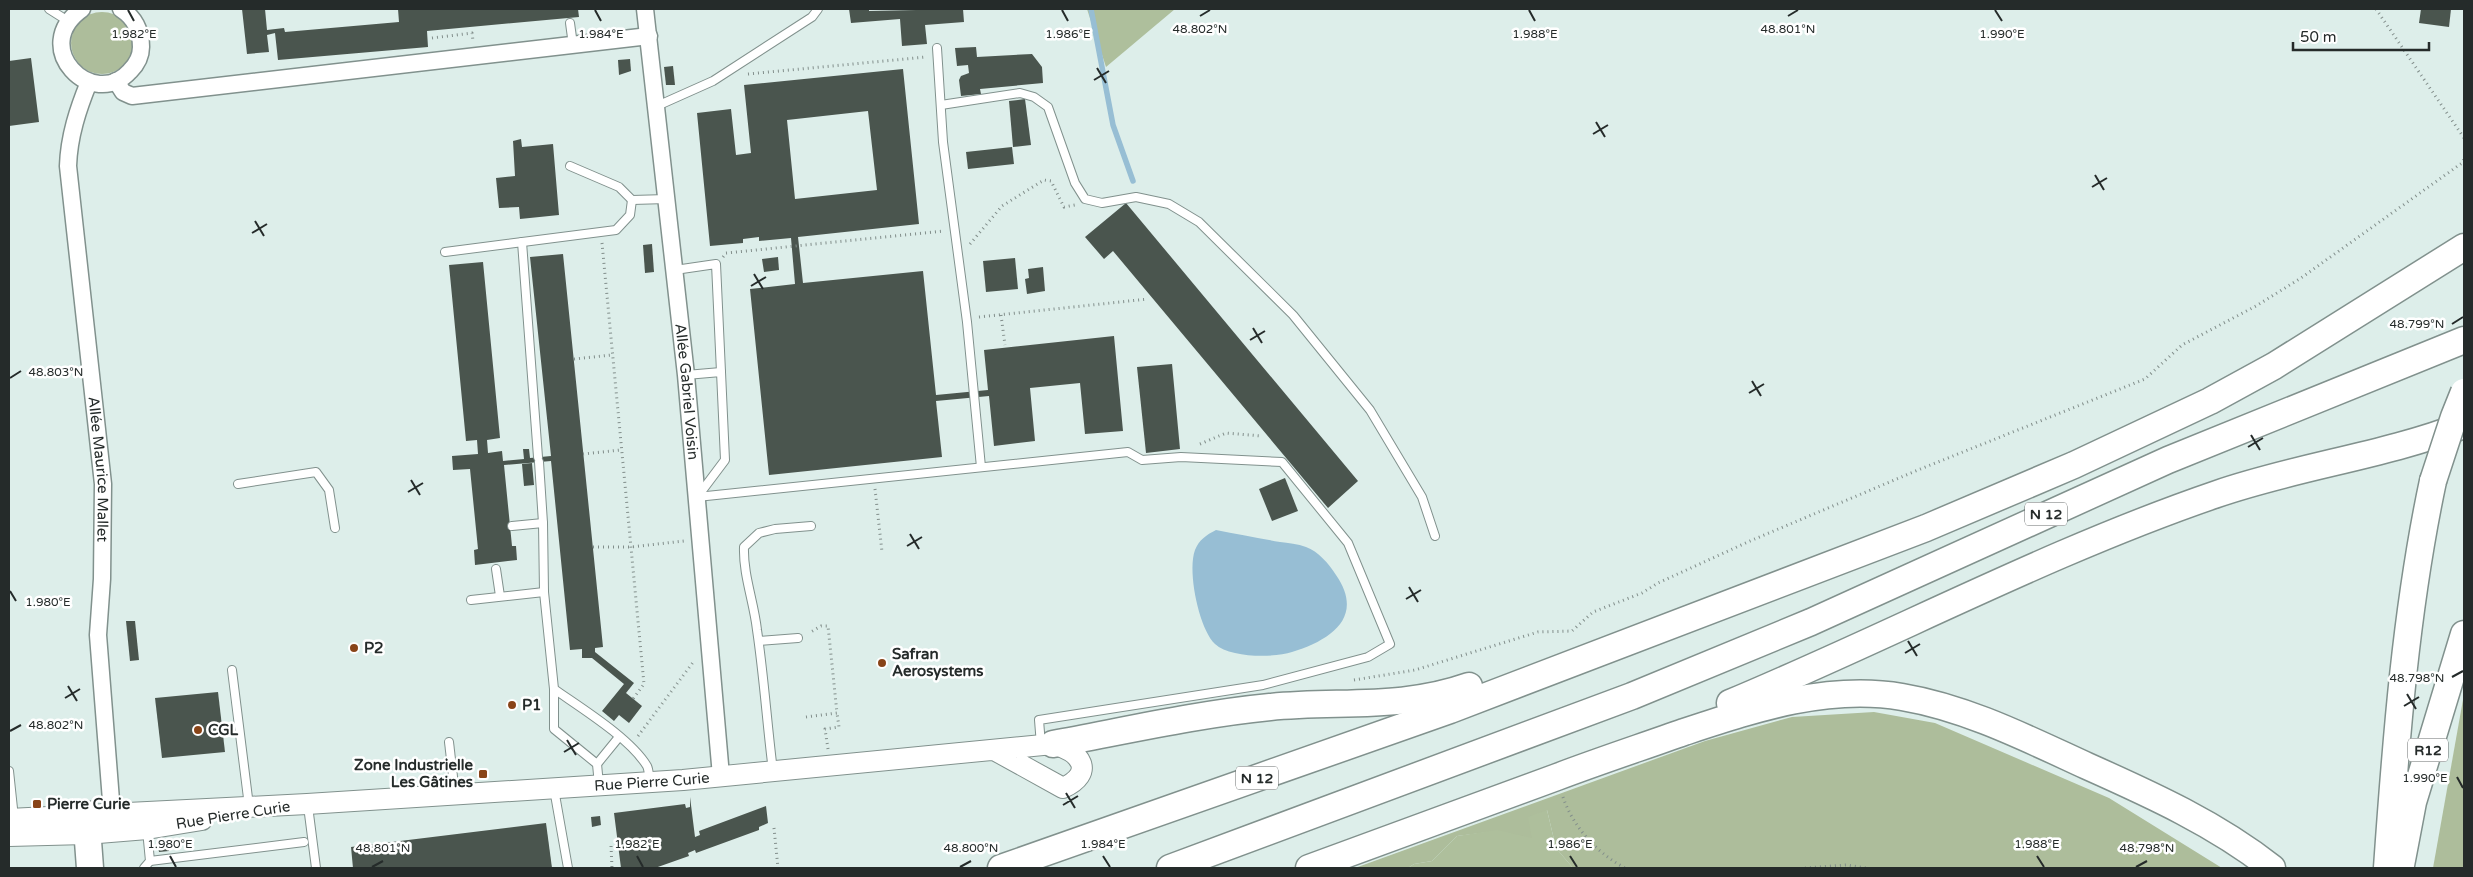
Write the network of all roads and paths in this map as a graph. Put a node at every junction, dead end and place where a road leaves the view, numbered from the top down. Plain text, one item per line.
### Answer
1 (49, 9) edge
2 (82, 9) edge
3 (121, 9) edge
4 (645, 9) edge
5 (819, 9) edge
6 (2376, 9) edge
7 (68, 21) junction
8 (570, 23) dead end
9 (649, 36) junction
10 (573, 45) junction
11 (937, 52) joint
12 (720, 76) junction
13 (116, 81) junction
14 (89, 82) junction
15 (941, 105) junction
16 (656, 106) junction
17 (2464, 138) edge
18 (2464, 159) edge
19 (570, 166) dead end
20 (667, 199) junction
21 (1085, 199) junction
22 (632, 200) junction
23 (954, 230) junction
24 (2464, 230) edge
25 (601, 233) junction
26 (522, 242) junction
27 (2464, 247) edge
28 (445, 252) dead end
29 (716, 264) junction
30 (675, 270) junction
31 (960, 271) junction
32 (1148, 299) dead end
33 (1001, 315) junction
34 (966, 319) junction
35 (2464, 340) edge
36 (1005, 345) dead end
37 (612, 355) junction
38 (574, 359) dead end
39 (2274, 366) junction
40 (720, 372) junction
41 (686, 375) junction
42 (2464, 392) edge
43 (2464, 425) edge
44 (1262, 436) dead end
45 (622, 450) junction
46 (583, 454) dead end
47 (1181, 457) junction
48 (981, 467) junction
49 (873, 478) junction
50 (238, 484) dead end
51 (697, 497) junction
52 (544, 523) junction
53 (512, 526) dead end
54 (811, 526) dead end
55 (335, 528) dead end
56 (1435, 536) dead end
57 (700, 540) junction
58 (631, 547) junction
59 (593, 548) dead end
60 (882, 552) dead end
61 (496, 569) dead end
62 (544, 592) junction
63 (500, 596) junction
64 (471, 600) dead end
65 (2464, 634) edge
66 (798, 638) joint
67 (759, 641) junction
68 (710, 647) junction
69 (232, 670) dead end
70 (1540, 676) junction
71 (1346, 681) dead end
72 (554, 689) junction
73 (633, 699) dead end
74 (837, 713) junction
75 (806, 717) dead end
76 (619, 737) junction
77 (449, 742) dead end
78 (1047, 745) junction
79 (630, 747) junction
80 (996, 751) junction
81 (1618, 755) junction
82 (596, 764) junction
83 (831, 766) junction
84 (9, 771) edge
85 (773, 771) junction
86 (721, 776) junction
87 (1557, 777) junction
88 (650, 782) junction
89 (600, 785) junction
90 (554, 789) junction
91 (455, 794) junction
92 (307, 804) junction
93 (249, 806) junction
94 (146, 820) junction
95 (113, 822) junction
96 (86, 824) junction
97 (11, 827) edge
98 (774, 828) dead end
99 (304, 842) dead end
100 (610, 846) dead end
101 (150, 861) junction
102 (1846, 865) junction
103 (90, 868) edge
104 (144, 868) edge
105 (316, 868) edge
106 (568, 868) edge
107 (612, 868) edge
108 (778, 868) edge
109 (1001, 868) edge
110 (1170, 868) edge
111 (1309, 868) edge
112 (1625, 868) edge
113 (1805, 868) edge
114 (1842, 868) edge
115 (1866, 868) edge
116 (2272, 868) edge
117 (2387, 868) edge
118 (2400, 868) edge

1 - 7 lane
2 - 7 street
3 - 13 street
4 - 9 street, Allée Gabriel Voisin
5 - 12 lane
6 - 17 path
7 - 14 street
8 - 10 lane
9 - 10 street
9 - 16 street, Allée Gabriel Voisin
10 - 13 street
11 - 12 path
11 - 15 lane
12 - 16 lane
13 - 14 street
14 - 95 street, Allée Maurice Mallet
15 - 21 lane
15 - 23 lane
16 - 20 street, Allée Gabriel Voisin
18 - 71 path
19 - 22 lane
20 - 22 lane
20 - 30 street, Allée Gabriel Voisin
21 - 31 path
21 - 56 lane
22 - 25 lane
23 - 29 path
23 - 31 lane
24 - 39 highway
25 - 26 lane
25 - 37 path
26 - 28 lane
26 - 52 lane
27 - 39 highway, N 12
29 - 30 lane
29 - 40 lane
30 - 41 street, Allée Gabriel Voisin
31 - 34 lane
32 - 33 path
33 - 34 path
33 - 36 path
34 - 48 lane
35 - 110 highway, N 12
37 - 38 path
37 - 45 path
39 - 70 highway, N 12
40 - 41 lane
40 - 51 lane
41 - 51 street, Allée Gabriel Voisin
42 - 117 highway, R12, bridge
43 - 81 highway
44 - 47 path
45 - 46 path
45 - 58 path
47 - 48 lane
47 - 78 lane
48 - 49 lane
49 - 51 lane
49 - 60 path
50 - 55 lane
51 - 57 street, Allée Gabriel Voisin
52 - 53 lane
52 - 62 lane
54 - 67 lane
57 - 58 path
57 - 68 street, Allée Gabriel Voisin
58 - 59 path
58 - 73 path
61 - 63 lane
62 - 63 lane
62 - 72 lane
63 - 64 lane
65 - 118 highway, R12
66 - 67 lane
66 - 74 path
67 - 85 lane
68 - 79 path
68 - 86 street, Allée Gabriel Voisin
69 - 93 lane
70 - 78 highway
70 - 109 highway, N 12
72 - 76 lane
72 - 82 lane
74 - 75 path
74 - 83 path
76 - 79 lane
76 - 82 lane
77 - 91 lane
78 - 80 street, Rue Pierre Curie
78 - 80 street, Rue Pierre Curie
79 - 88 lane
80 - 83 street, Rue Pierre Curie
81 - 87 highway
81 - 116 highway
82 - 89 lane
83 - 85 street, Rue Pierre Curie
84 - 97 lane
85 - 86 street, Rue Pierre Curie
86 - 88 street, Rue Pierre Curie
87 - 111 highway
87 - 112 path
88 - 89 street, Rue Pierre Curie
89 - 90 street, Rue Pierre Curie
90 - 91 street, Rue Pierre Curie
90 - 106 lane
91 - 92 street, Rue Pierre Curie
92 - 93 street, Rue Pierre Curie
92 - 94 street, Rue Pierre Curie
92 - 105 lane
93 - 94 street, Rue Pierre Curie
94 - 95 street, Rue Pierre Curie
94 - 101 lane
95 - 96 street, Rue Pierre Curie
96 - 97 street, Rue Pierre Curie
96 - 103 highway
98 - 108 path
99 - 101 lane
100 - 107 path
101 - 104 lane
102 - 113 path
102 - 114 path
102 - 115 path

